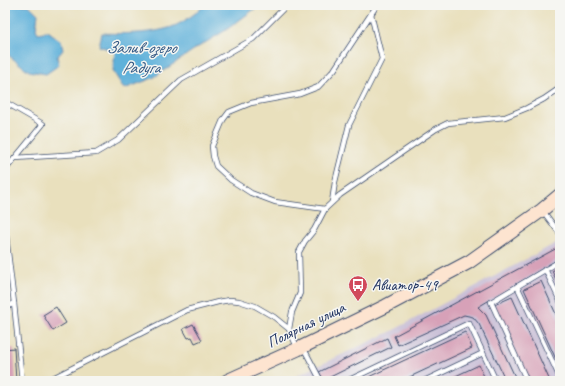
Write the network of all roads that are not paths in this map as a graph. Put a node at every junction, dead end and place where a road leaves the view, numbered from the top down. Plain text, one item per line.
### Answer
1 (287, 5) edge
2 (377, 5) edge
3 (371, 14) junction
4 (560, 88) edge
5 (5, 102) edge
6 (15, 158) junction
7 (5, 170) edge
8 (560, 195) edge
9 (332, 202) junction
10 (325, 209) junction
11 (542, 210) junction
12 (5, 227) edge
13 (560, 234) edge
14 (560, 261) edge
15 (546, 269) junction
16 (517, 286) junction
17 (560, 301) edge
18 (14, 303) junction
19 (5, 309) edge
20 (289, 329) junction
21 (300, 347) junction
22 (483, 353) junction
23 (560, 378) edge
24 (22, 381) edge
25 (48, 381) edge
26 (227, 381) edge
27 (321, 381) edge
28 (347, 381) edge
29 (424, 381) edge
30 (496, 381) edge
31 (527, 381) edge

1 - 6 lane
2 - 3 lane
3 - 9 lane
3 - 10 lane
4 - 9 lane
5 - 6 lane
6 - 7 lane
8 - 11 main road, Полярная улица
9 - 10 lane
10 - 20 lane
11 - 13 lane
11 - 21 main road, Полярная улица
12 - 18 lane
14 - 15 lane
15 - 16 lane
15 - 17 lane
16 - 23 lane
16 - 31 lane
18 - 19 lane
18 - 24 lane
20 - 21 lane
20 - 25 lane
21 - 26 main road, Полярная улица
21 - 27 lane
22 - 28 lane
22 - 29 lane
22 - 30 lane

